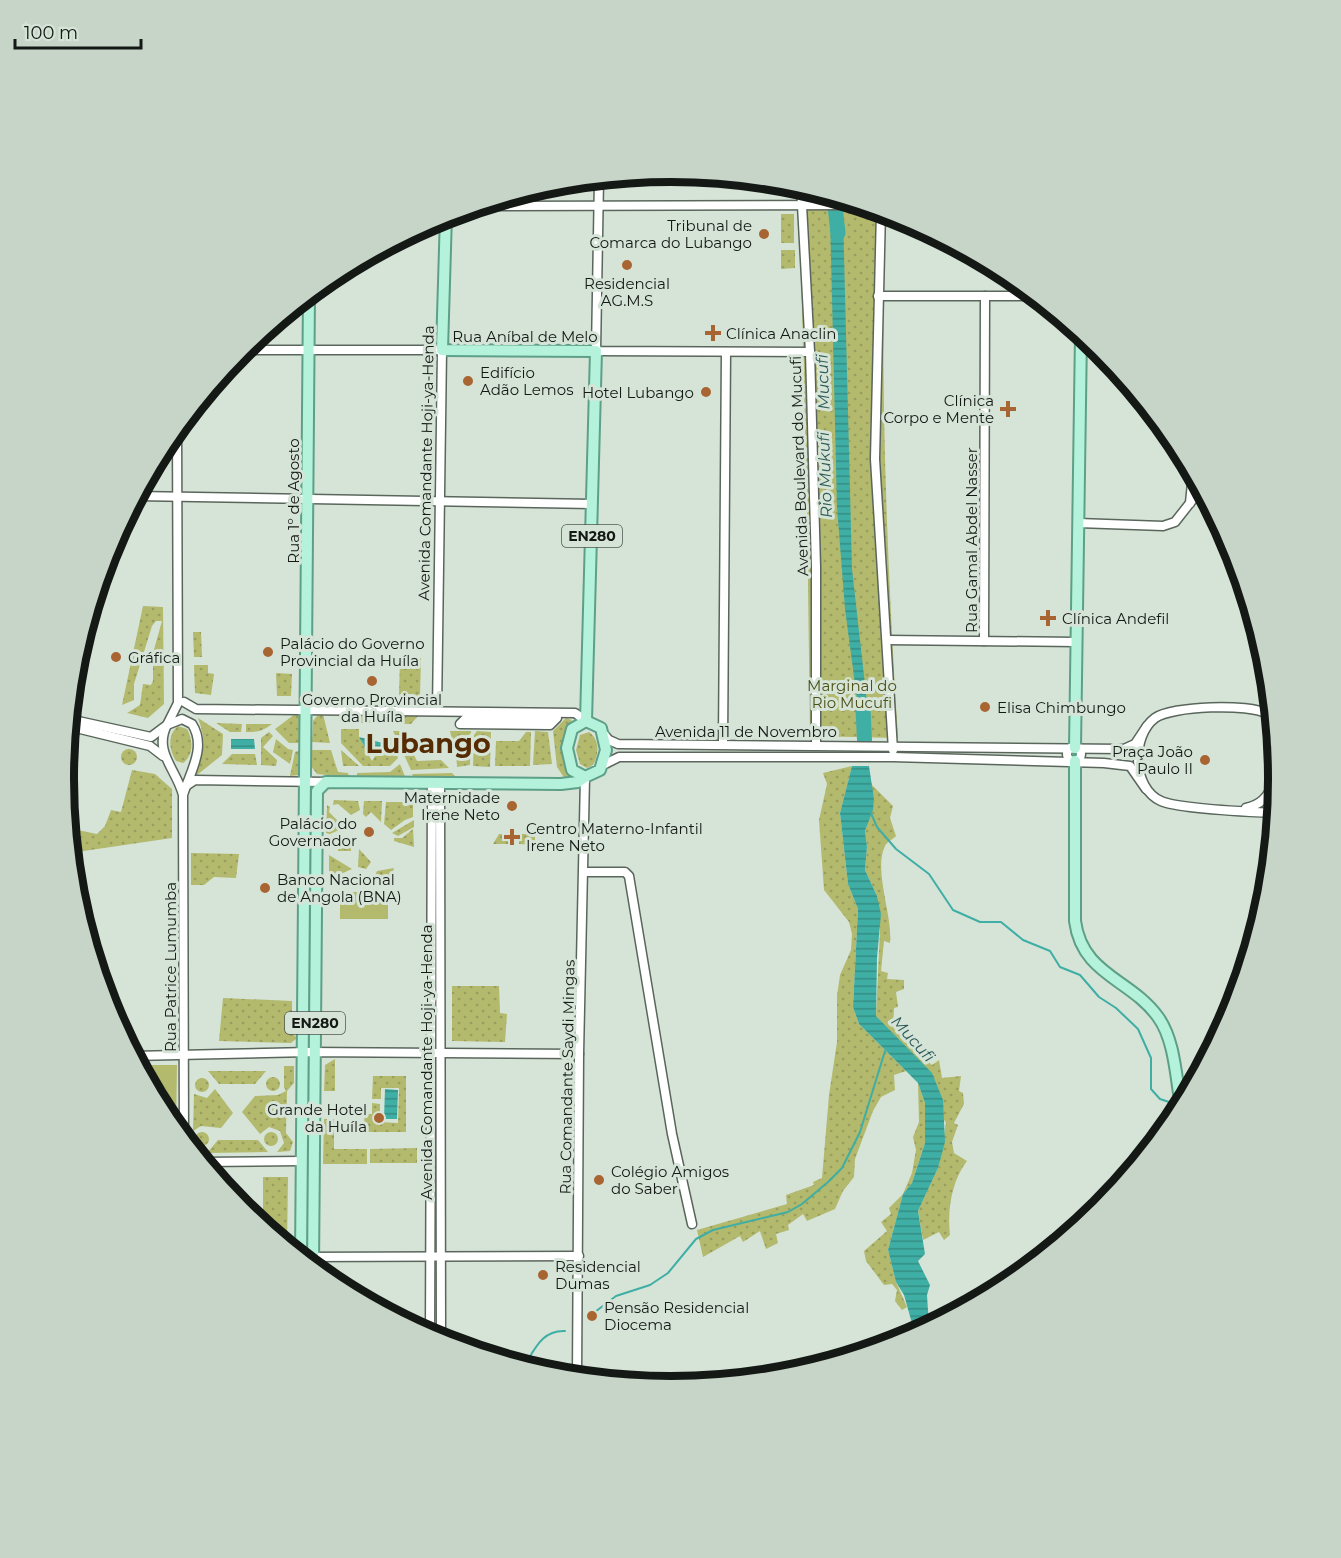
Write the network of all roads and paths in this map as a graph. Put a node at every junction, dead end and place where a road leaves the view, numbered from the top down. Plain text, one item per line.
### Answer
1 (599, 186) edge
2 (802, 197) edge
3 (803, 205) junction
4 (834, 205) edge
5 (504, 206) edge
6 (599, 206) junction
7 (881, 221) edge
8 (446, 226) edge
9 (878, 296) junction
10 (985, 296) junction
11 (1021, 296) edge
12 (309, 304) edge
13 (1081, 346) edge
14 (256, 350) edge
15 (309, 350) junction
16 (442, 351) junction
17 (596, 351) junction
18 (726, 352) junction
19 (810, 352) junction
20 (177, 443) edge
21 (1191, 487) edge
22 (145, 496) edge
23 (1196, 496) edge
24 (178, 497) junction
25 (308, 499) junction
26 (440, 501) junction
27 (592, 504) junction
28 (1189, 505) junction
29 (1078, 523) junction
30 (887, 640) junction
31 (984, 641) junction
32 (1076, 642) junction
33 (178, 674) junction
34 (184, 702) junction
35 (1263, 707) edge
36 (1253, 708) junction
37 (196, 709) junction
38 (307, 709) junction
39 (438, 711) junction
40 (1263, 712) edge
41 (77, 721) edge
42 (188, 721) junction
43 (586, 721) junction
44 (460, 724) joint
45 (167, 725) junction
46 (1147, 726) junction
47 (76, 728) edge
48 (603, 733) junction
49 (723, 743) junction
50 (816, 744) junction
51 (893, 745) junction
52 (1075, 748) junction
53 (893, 757) junction
54 (165, 759) junction
55 (1075, 761) junction
56 (195, 762) junction
57 (603, 765) junction
58 (172, 767) junction
59 (585, 777) junction
60 (304, 782) junction
61 (326, 782) junction
62 (436, 784) junction
63 (1146, 789) junction
64 (184, 791) junction
65 (1267, 795) edge
66 (1239, 810) junction
67 (1266, 812) edge
68 (584, 872) junction
69 (302, 1052) junction
70 (315, 1052) junction
71 (430, 1053) junction
72 (441, 1053) junction
73 (579, 1054) junction
74 (142, 1056) edge
75 (184, 1056) junction
76 (1178, 1093) edge
77 (184, 1124) edge
78 (301, 1161) junction
79 (213, 1162) edge
80 (692, 1224) dead end
81 (301, 1248) edge
82 (430, 1256) junction
83 (441, 1256) junction
84 (579, 1256) junction
85 (314, 1258) edge
86 (320, 1262) edge
87 (430, 1325) edge
88 (441, 1331) edge
89 (577, 1369) edge

1 - 6 street
2 - 3 street, Avenida Boulevard do Mucufi
3 - 4 street
3 - 6 street
3 - 19 street, Avenida Boulevard do Mucufi
5 - 6 street
6 - 17 street
7 - 9 street
8 - 16 main road, Avenida Comandante Hoji-ya-Henda
9 - 10 street
9 - 30 street
10 - 11 street
10 - 31 street, Rua Gamal Abdel Nasser
12 - 15 main road, Rua 1º de Agosto / EN280
13 - 29 main road
14 - 15 street, Rua Aníbal de Melo
15 - 16 street, Rua Aníbal de Melo
15 - 25 main road, Rua 1º de Agosto / EN280
16 - 17 main road, Rua Aníbal de Melo
16 - 26 street, Avenida Comandante Hoji-ya-Henda
17 - 18 street, Rua Aníbal de Melo
17 - 27 main road, EN280
18 - 19 street, Rua Aníbal de Melo
18 - 49 street
19 - 50 street, Avenida Boulevard do Mucufi
20 - 24 street
21 - 28 street
22 - 24 street
23 - 28 street
24 - 25 street
24 - 33 street
25 - 26 street
25 - 38 main road, Rua 1º de Agosto / EN280
26 - 27 street
26 - 39 street, Avenida Comandante Hoji-ya-Henda
27 - 43 main road, EN280
28 - 29 street
29 - 32 main road
30 - 31 street
30 - 51 street
31 - 32 street
32 - 52 main road
33 - 34 street
33 - 45 street
34 - 37 street
34 - 42 street
35 - 36 street
36 - 40 street
36 - 46 street
37 - 38 street
37 - 42 street
38 - 39 street
38 - 60 main road, EN280
39 - 43 street
41 - 45 street
42 - 45 street
42 - 56 street
43 - 48 main road
43 - 59 main road
44 - 44 street
45 - 54 street
46 - 52 street, Avenida 11 de Novembro
46 - 63 street
47 - 54 street
48 - 49 street, Avenida 11 de Novembro
48 - 57 main road
49 - 50 street, Avenida 11 de Novembro
50 - 51 street, Avenida 11 de Novembro
51 - 52 street, Avenida 11 de Novembro
51 - 53 street
52 - 55 street
53 - 55 street, Avenida 11 de Novembro
53 - 57 street, Avenida 11 de Novembro
54 - 58 street
55 - 63 street, Avenida 11 de Novembro
55 - 76 main road
56 - 58 street
56 - 64 street, Rua Patrice Lumumba
57 - 59 main road
58 - 64 street, Rua Patrice Lumumba
59 - 62 main road
59 - 68 street, Rua Comandante Saydi Mingas
60 - 61 street
60 - 64 street
60 - 69 main road, EN280
61 - 62 main road
61 - 70 main road, EN280
62 - 71 street, Avenida Comandante Hoji-ya-Henda
62 - 72 street, Avenida Comandante Hoji-ya-Henda
63 - 66 street
64 - 75 street, Rua Patrice Lumumba
65 - 66 street
66 - 67 street
68 - 73 street, Rua Comandante Saydi Mingas
68 - 80 street
69 - 70 street
69 - 75 street
69 - 78 main road, EN280
70 - 71 street
70 - 85 main road, EN280
71 - 72 street
71 - 82 street, Avenida Comandante Hoji-ya-Henda
72 - 73 street
72 - 83 street, Avenida Comandante Hoji-ya-Henda
73 - 84 street, Rua Comandante Saydi Mingas
74 - 75 street
75 - 77 street, Rua Patrice Lumumba
78 - 79 street
78 - 81 main road, EN280
82 - 83 street
82 - 86 street
82 - 87 street, Avenida Comandante Hoji-ya-Henda
83 - 84 street
83 - 88 street, Avenida Comandante Hoji-ya-Henda
84 - 89 street, Rua Comandante Saydi Mingas

